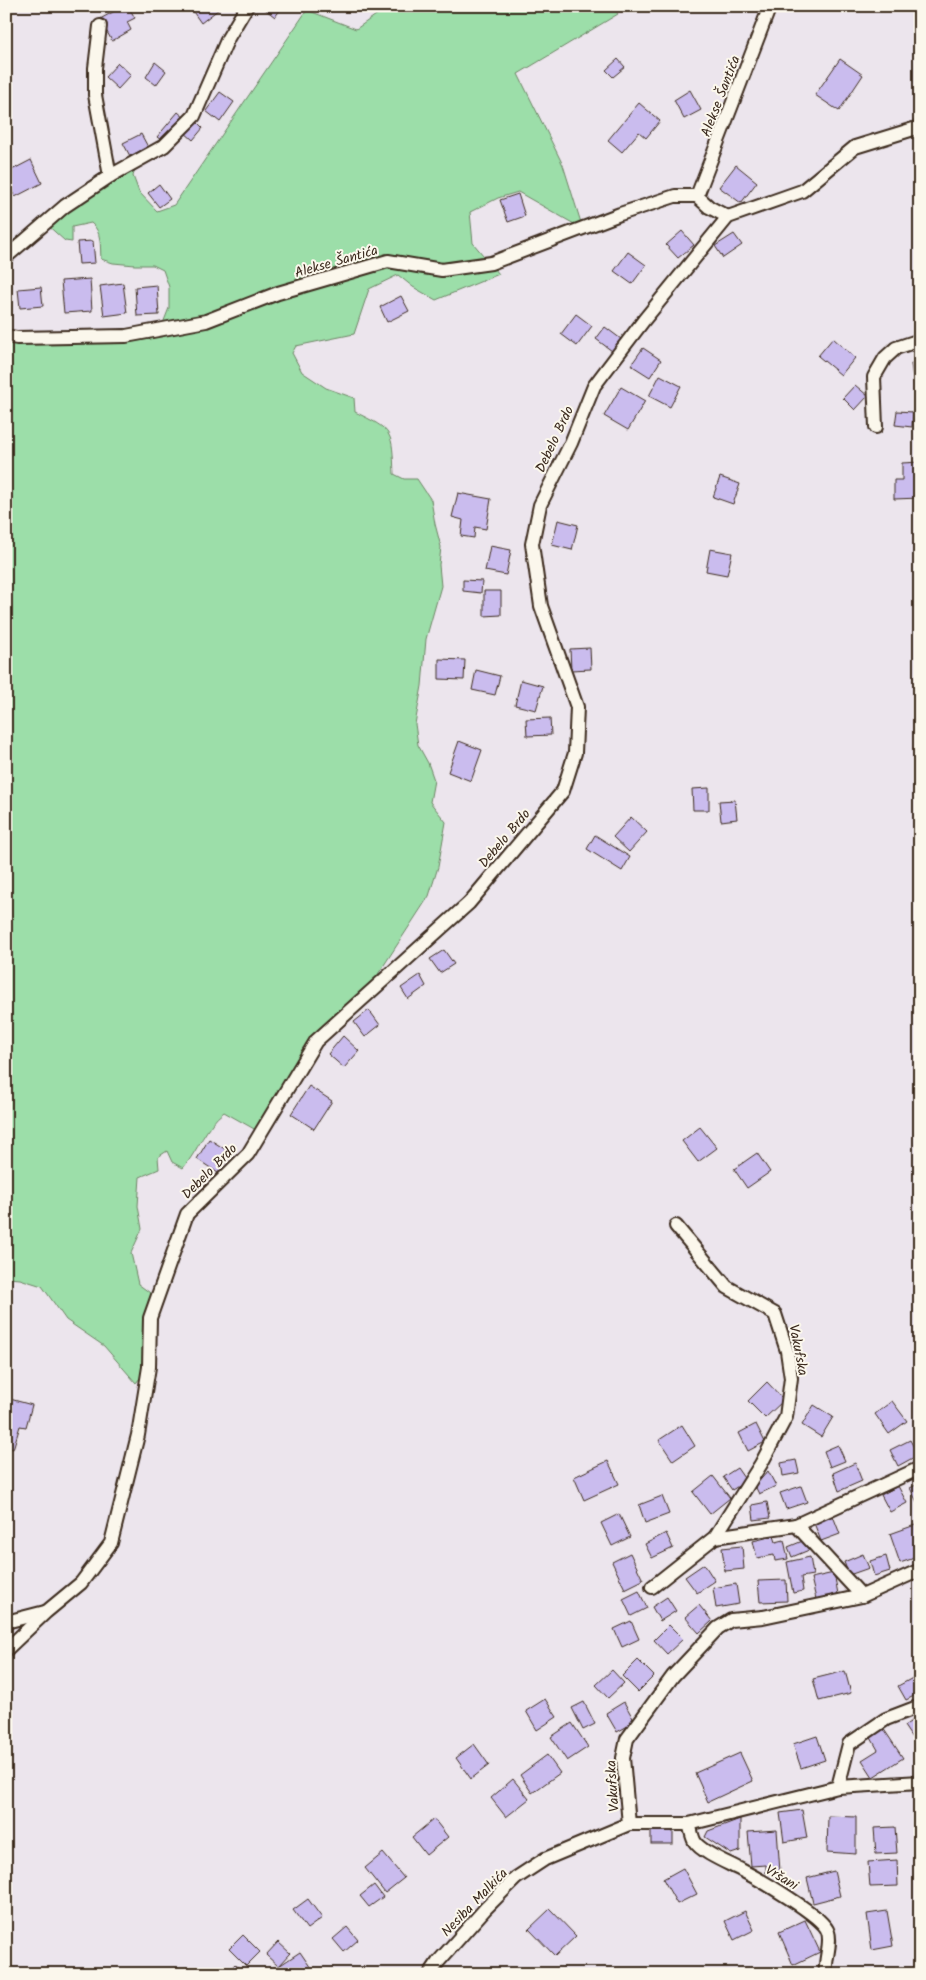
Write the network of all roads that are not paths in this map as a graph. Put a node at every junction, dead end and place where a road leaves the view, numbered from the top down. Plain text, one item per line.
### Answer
1 (247, 6) edge
2 (770, 6) edge
3 (100, 26) dead end
4 (920, 127) edge
5 (110, 176) junction
6 (698, 196) junction
7 (728, 217) junction
8 (6, 257) edge
9 (6, 336) edge
10 (920, 340) edge
11 (876, 426) dead end
12 (676, 1226) dead end
13 (920, 1468) edge
14 (796, 1525) junction
15 (715, 1537) junction
16 (920, 1570) edge
17 (652, 1587) dead end
18 (862, 1596) junction
19 (46, 1612) junction
20 (6, 1622) edge
21 (6, 1650) edge
22 (920, 1706) edge
23 (920, 1782) edge
24 (838, 1787) junction
25 (629, 1824) junction
26 (689, 1824) junction
27 (430, 1974) edge
28 (826, 1974) edge

1 - 5 street
2 - 6 street, Alekse Šantića
3 - 5 street
4 - 7 street
5 - 8 street
6 - 7 street
6 - 9 street, Alekse Šantića
7 - 19 street, Debelo Brdo
10 - 11 street
12 - 15 street, Vakufska
13 - 14 street
14 - 15 street
14 - 18 street
15 - 17 street, Vakufska
16 - 18 street, Vakufska
18 - 25 street, Vakufska
19 - 20 street, Debelo Brdo
19 - 21 street, Debelo Brdo
22 - 24 street
23 - 24 street
24 - 26 street
25 - 26 street
25 - 27 street, Nesiba Malkića
26 - 28 street, Vršani

